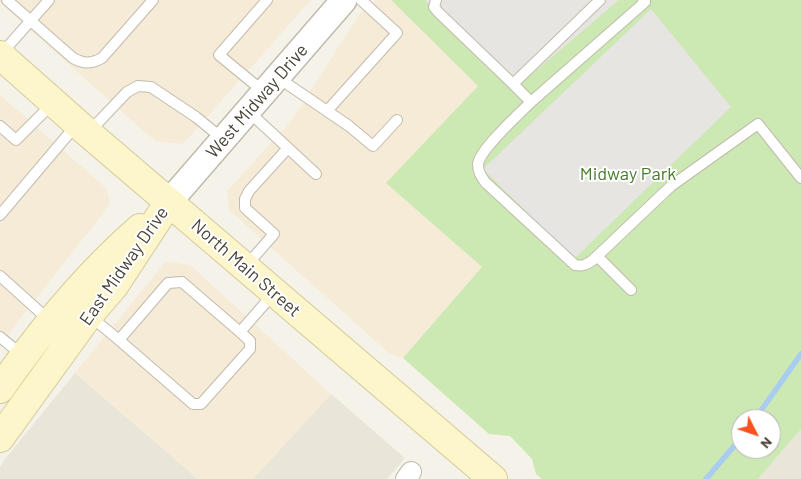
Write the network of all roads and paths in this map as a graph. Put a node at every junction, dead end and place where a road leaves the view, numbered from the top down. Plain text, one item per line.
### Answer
1 (7, 0) edge
2 (49, 0) edge
3 (153, 0) edge
4 (267, 0) edge
5 (344, 0) edge
6 (361, 0) edge
7 (436, 0) edge
8 (600, 0) edge
9 (643, 0) edge
10 (31, 20) junction
11 (0, 55) edge
12 (513, 84) junction
13 (263, 93) junction
14 (53, 102) junction
15 (531, 102) junction
16 (327, 111) junction
17 (397, 120) dead end
18 (0, 126) edge
19 (83, 128) junction
20 (224, 140) junction
21 (288, 148) junction
22 (316, 174) dead end
23 (801, 178) edge
24 (169, 202) junction
25 (0, 215) edge
26 (597, 256) junction
27 (245, 267) junction
28 (0, 276) edge
29 (631, 290) dead end
30 (275, 292) junction
31 (89, 315) junction
32 (51, 322) junction
33 (240, 332) junction
34 (0, 337) edge
35 (119, 340) junction
36 (23, 356) junction
37 (0, 389) edge
38 (0, 438) edge
39 (493, 479) edge

1 - 10 lane
2 - 10 lane
3 - 10 lane
4 - 13 lane
5 - 13 street, West Midway Drive
6 - 16 lane
7 - 12 lane
8 - 12 lane
9 - 15 lane
10 - 11 lane
11 - 14 main road, North Main Street
12 - 15 lane
13 - 16 lane
13 - 20 street, West Midway Drive
13 - 21 lane
14 - 18 lane
14 - 19 main road, North Main Street
15 - 26 lane
16 - 17 lane
19 - 20 lane
19 - 24 main road, North Main Street
19 - 25 lane
20 - 24 street, West Midway Drive
21 - 22 lane
21 - 27 lane
23 - 26 lane
24 - 27 main road, North Main Street
24 - 31 main road, East Midway Drive
24 - 32 main road, East Midway Drive
26 - 29 lane
27 - 30 main road, North Main Street
28 - 32 lane
30 - 33 lane
30 - 39 main road, North Main Street
31 - 35 lane
31 - 38 main road, East Midway Drive
32 - 36 main road, East Midway Drive
33 - 35 lane
33 - 35 lane
34 - 36 lane
36 - 37 main road, East Midway Drive

